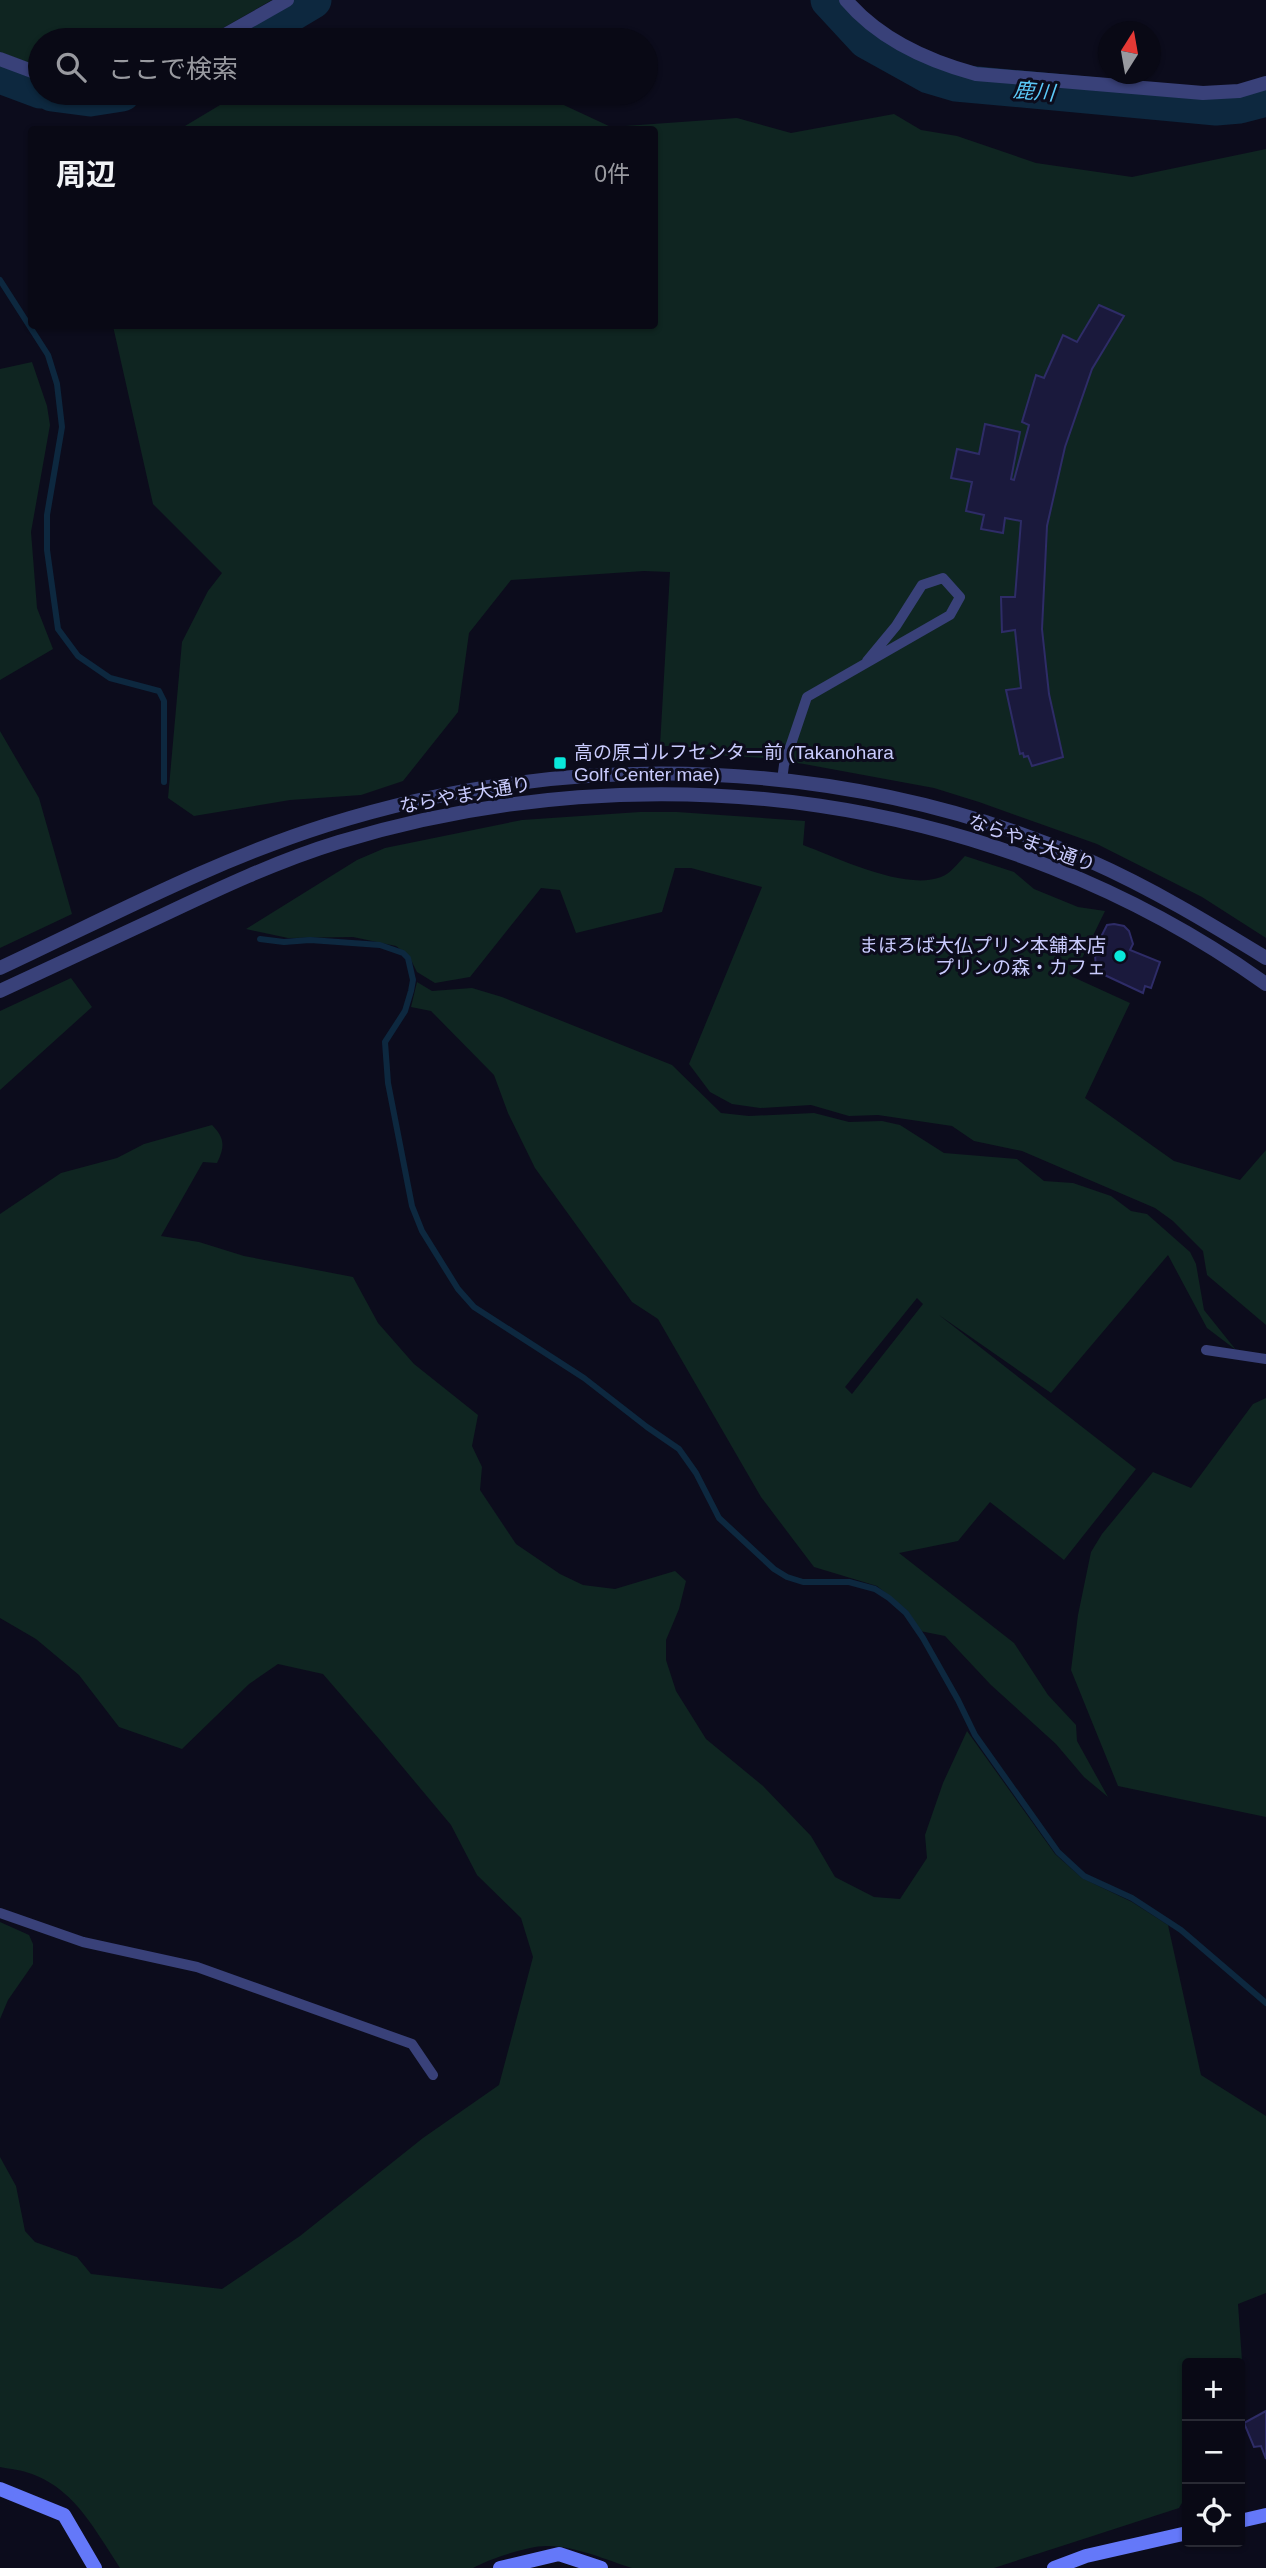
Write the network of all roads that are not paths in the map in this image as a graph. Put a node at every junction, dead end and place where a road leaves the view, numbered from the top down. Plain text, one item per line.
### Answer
1 (287, 0) edge
2 (846, 0) edge
3 (237, 28) edge
4 (0, 59) edge
5 (28, 70) edge
6 (1266, 83) edge
7 (867, 661) junction
8 (782, 780) junction
9 (1266, 958) edge
10 (0, 968) edge
11 (1266, 984) edge
12 (0, 991) edge
13 (1206, 1350) dead end
14 (1266, 1359) edge
15 (0, 1913) edge
16 (433, 2075) dead end
17 (0, 2489) edge
18 (1266, 2515) edge
19 (1245, 2520) edge
20 (1182, 2534) edge
21 (95, 2568) edge
22 (500, 2568) edge
23 (601, 2568) edge
24 (1054, 2568) edge

1 - 3 street
2 - 6 street
4 - 5 street
7 - 7 lane
7 - 8 lane
8 - 9 street, ならやま大通り
8 - 10 street, ならやま大通り
11 - 12 street, ならやま大通り
13 - 14 lane
15 - 16 lane
17 - 21 main road
18 - 19 main road
20 - 24 main road
22 - 23 main road

